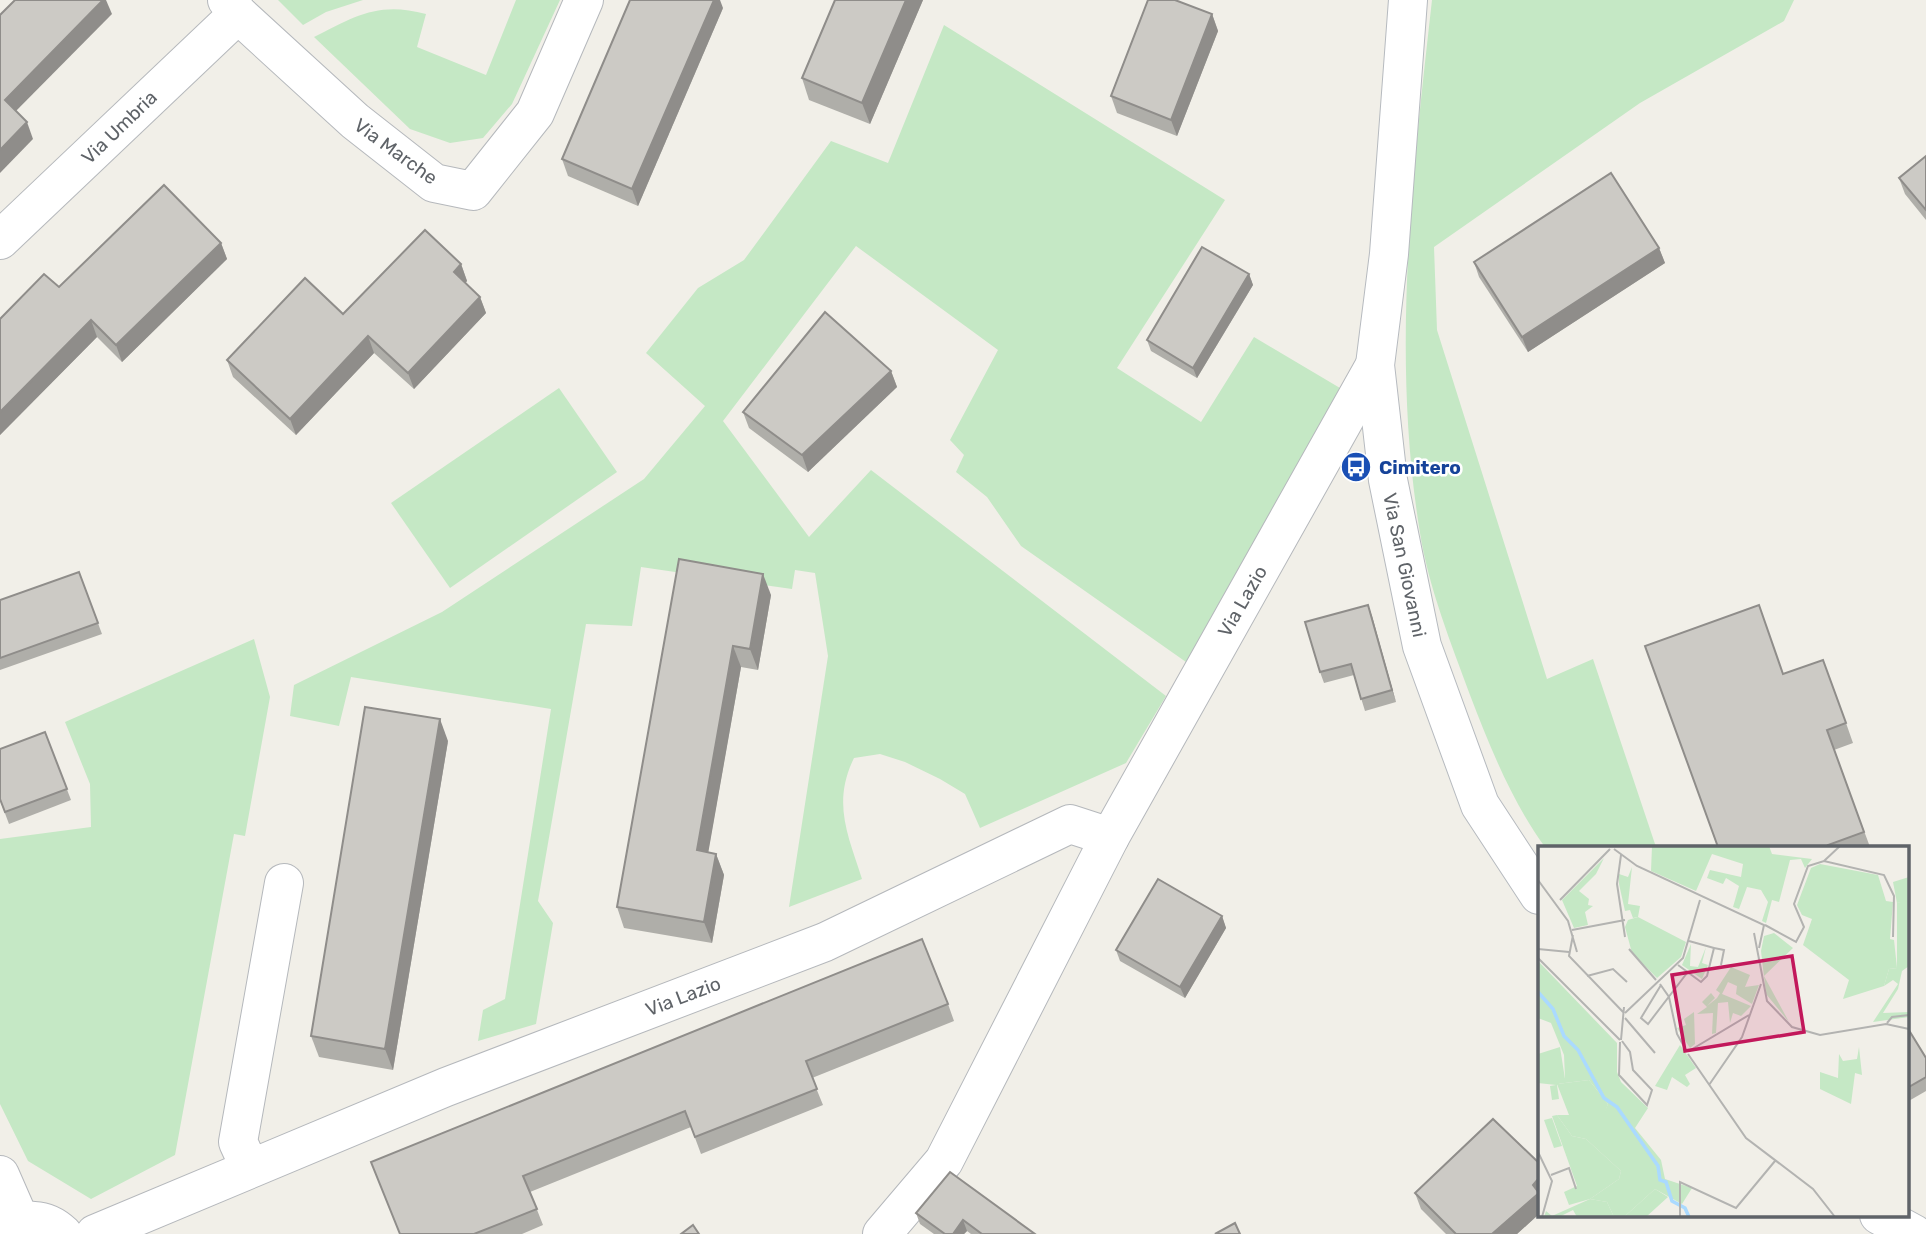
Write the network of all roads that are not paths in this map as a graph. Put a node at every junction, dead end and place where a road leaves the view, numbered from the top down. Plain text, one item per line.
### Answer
1 (584, 0) edge
2 (1408, 0) edge
3 (233, 7) edge
4 (0, 240) edge
5 (1374, 365) junction
6 (1110, 837) junction
7 (284, 883) dead end
8 (1538, 893) edge
9 (250, 1168) junction
10 (0, 1175) edge
11 (1881, 1216) edge
12 (14, 1228) edge
13 (63, 1234) edge
14 (95, 1234) edge
15 (882, 1234) edge
16 (1914, 1234) edge

1 - 3 street, Via Marche
2 - 5 street, Via San Giovanni
3 - 4 street, Via Umbria
5 - 6 street, Via Lazio
5 - 8 street, Via San Giovanni
6 - 9 street, Via Lazio
6 - 15 street, Via Lazio
7 - 9 street
9 - 14 street, Via Lazio
10 - 12 street
11 - 16 street
12 - 13 street

